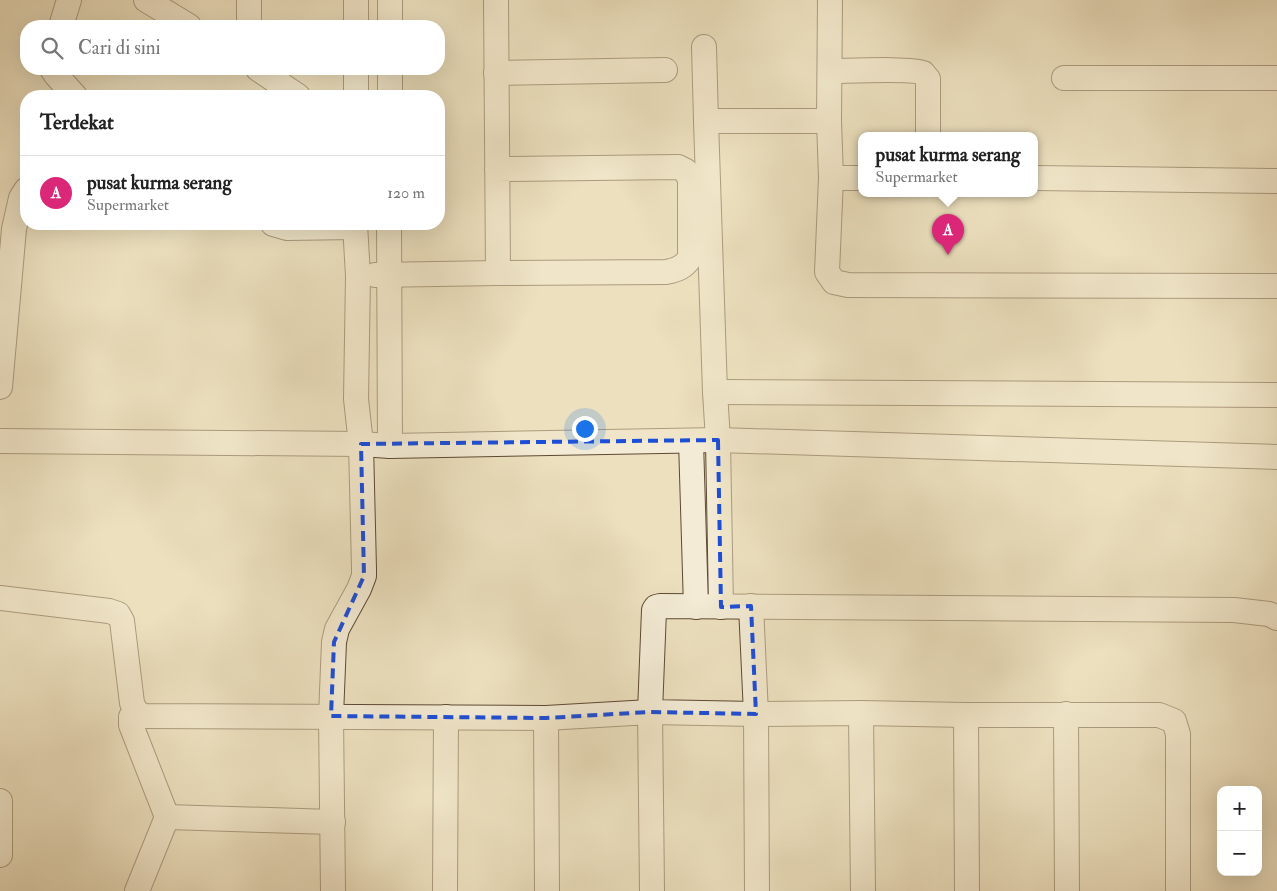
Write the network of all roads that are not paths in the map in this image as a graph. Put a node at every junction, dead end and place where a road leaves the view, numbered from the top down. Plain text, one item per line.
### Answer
1 (69, 0) edge
2 (146, 0) edge
3 (249, 0) edge
4 (356, 0) edge
5 (390, 0) edge
6 (496, 0) edge
7 (830, 0) edge
8 (63, 20) edge
9 (179, 20) edge
10 (249, 20) edge
11 (356, 20) edge
12 (390, 20) edge
13 (704, 47) dead end
14 (665, 70) dead end
15 (830, 71) junction
16 (496, 73) junction
17 (55, 75) edge
18 (267, 75) edge
19 (356, 75) edge
20 (390, 75) edge
21 (1064, 78) dead end
22 (1277, 78) edge
23 (69, 90) edge
24 (289, 90) edge
25 (356, 90) edge
26 (390, 90) edge
27 (706, 121) junction
28 (829, 121) junction
29 (928, 132) edge
30 (496, 169) junction
31 (831, 178) junction
32 (858, 178) edge
33 (1038, 178) edge
34 (1277, 181) edge
35 (20, 202) edge
36 (355, 230) edge
37 (389, 230) edge
38 (498, 273) junction
39 (389, 274) junction
40 (358, 276) junction
41 (1277, 286) edge
42 (0, 387) edge
43 (715, 392) junction
44 (1277, 395) edge
45 (691, 440) junction
46 (718, 440) junction
47 (0, 441) edge
48 (361, 444) junction
49 (390, 446) junction
50 (1277, 457) edge
51 (0, 598) edge
52 (750, 606) junction
53 (696, 607) junction
54 (721, 607) junction
55 (1277, 618) edge
56 (136, 712) junction
57 (650, 712) junction
58 (861, 713) junction
59 (756, 714) junction
60 (1066, 714) junction
61 (331, 716) junction
62 (966, 716) junction
63 (446, 717) junction
64 (546, 718) junction
65 (0, 801) edge
66 (167, 817) junction
67 (333, 822) junction
68 (0, 855) edge
69 (137, 891) edge
70 (334, 891) edge
71 (445, 891) edge
72 (547, 891) edge
73 (652, 891) edge
74 (758, 891) edge
75 (863, 891) edge
76 (967, 891) edge
77 (1067, 891) edge
78 (1178, 891) edge

1 - 8 street
2 - 9 street
3 - 10 street
4 - 11 street
5 - 12 street
6 - 16 street
7 - 15 street
13 - 27 street
14 - 16 street
15 - 28 street
15 - 29 street
16 - 30 street
17 - 23 street
18 - 24 street
19 - 25 street
20 - 26 street
21 - 22 street
27 - 28 street
27 - 43 street
28 - 31 street
30 - 38 street
30 - 38 street
31 - 32 street
31 - 41 street
33 - 34 street
35 - 42 street
36 - 40 street
37 - 39 street
38 - 39 street
39 - 40 street
39 - 49 street
40 - 48 street
43 - 44 street
43 - 46 street
45 - 46 street
45 - 49 street
45 - 53 street
46 - 50 street
46 - 54 street
47 - 48 street
48 - 49 street
48 - 61 street
51 - 56 street
52 - 54 street
52 - 55 street
52 - 59 street
53 - 54 street
53 - 57 street
56 - 61 street
56 - 66 street
57 - 59 street
57 - 64 street
57 - 73 street
58 - 59 street
58 - 62 street
58 - 75 street
59 - 74 street
60 - 62 street
60 - 77 street
60 - 78 street
61 - 63 street
61 - 67 street
62 - 76 street
63 - 64 street
63 - 71 street
64 - 72 street
65 - 68 street
66 - 67 street
66 - 69 street
67 - 70 street

